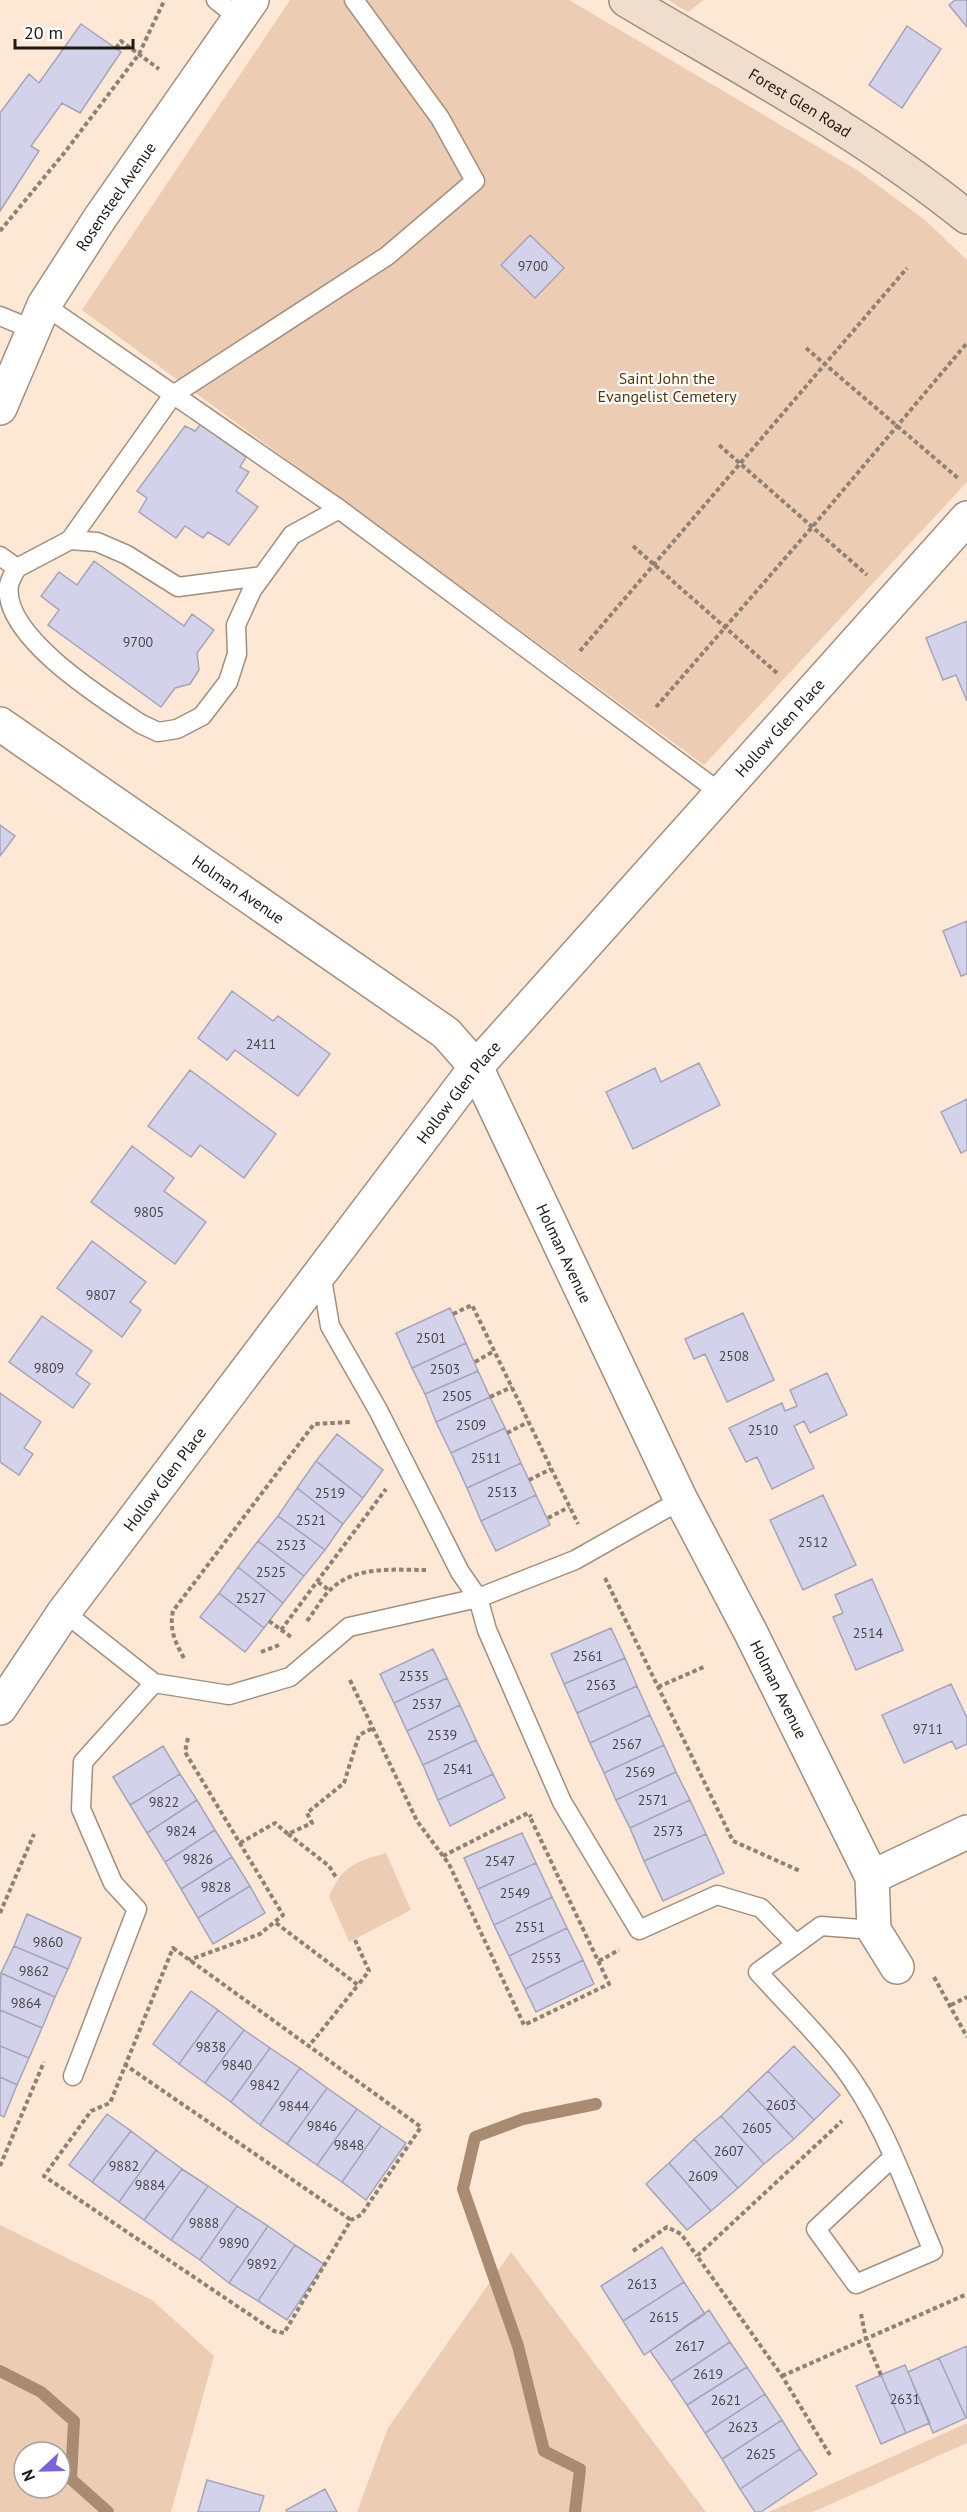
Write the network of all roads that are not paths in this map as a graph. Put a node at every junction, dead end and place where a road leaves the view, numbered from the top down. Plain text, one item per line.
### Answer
1 (354, 0) edge
2 (626, 0) edge
3 (236, 6) edge
4 (967, 217) edge
5 (0, 316) edge
6 (39, 318) junction
7 (173, 395) junction
8 (0, 408) edge
9 (339, 509) junction
10 (967, 518) edge
11 (70, 540) junction
12 (0, 556) edge
13 (17, 568) junction
14 (262, 576) junction
15 (0, 724) edge
16 (722, 794) junction
17 (476, 1067) junction
18 (320, 1271) junction
19 (681, 1500) junction
20 (478, 1598) junction
21 (64, 1612) junction
22 (154, 1683) junction
23 (0, 1708) edge
24 (967, 1832) edge
25 (872, 1876) junction
26 (874, 1930) junction
27 (796, 1944) junction
28 (912, 1967) road end
29 (73, 2076) dead end
30 (892, 2158) junction

1 - 7 lane
2 - 4 main road, Forest Glen Road
3 - 6 street, Rosensteel Avenue
5 - 6 lane
6 - 7 lane
6 - 8 street, Rosensteel Avenue
7 - 9 lane
7 - 11 lane
9 - 14 lane
9 - 16 lane
10 - 16 street, Hollow Glen Place
11 - 13 lane
11 - 14 lane
12 - 13 lane
13 - 14 lane
15 - 17 street, Holman Avenue
16 - 17 street, Hollow Glen Place
17 - 18 street, Hollow Glen Place
17 - 19 street, Holman Avenue
18 - 20 lane
18 - 21 street, Hollow Glen Place
19 - 20 lane
19 - 25 street, Holman Avenue
20 - 22 lane
20 - 27 lane
21 - 22 lane
21 - 23 street, Hollow Glen Place
22 - 29 lane
24 - 25 street
25 - 26 street, Holman Avenue
26 - 27 lane
26 - 28 street, Holman Avenue
27 - 30 lane
30 - 30 lane

